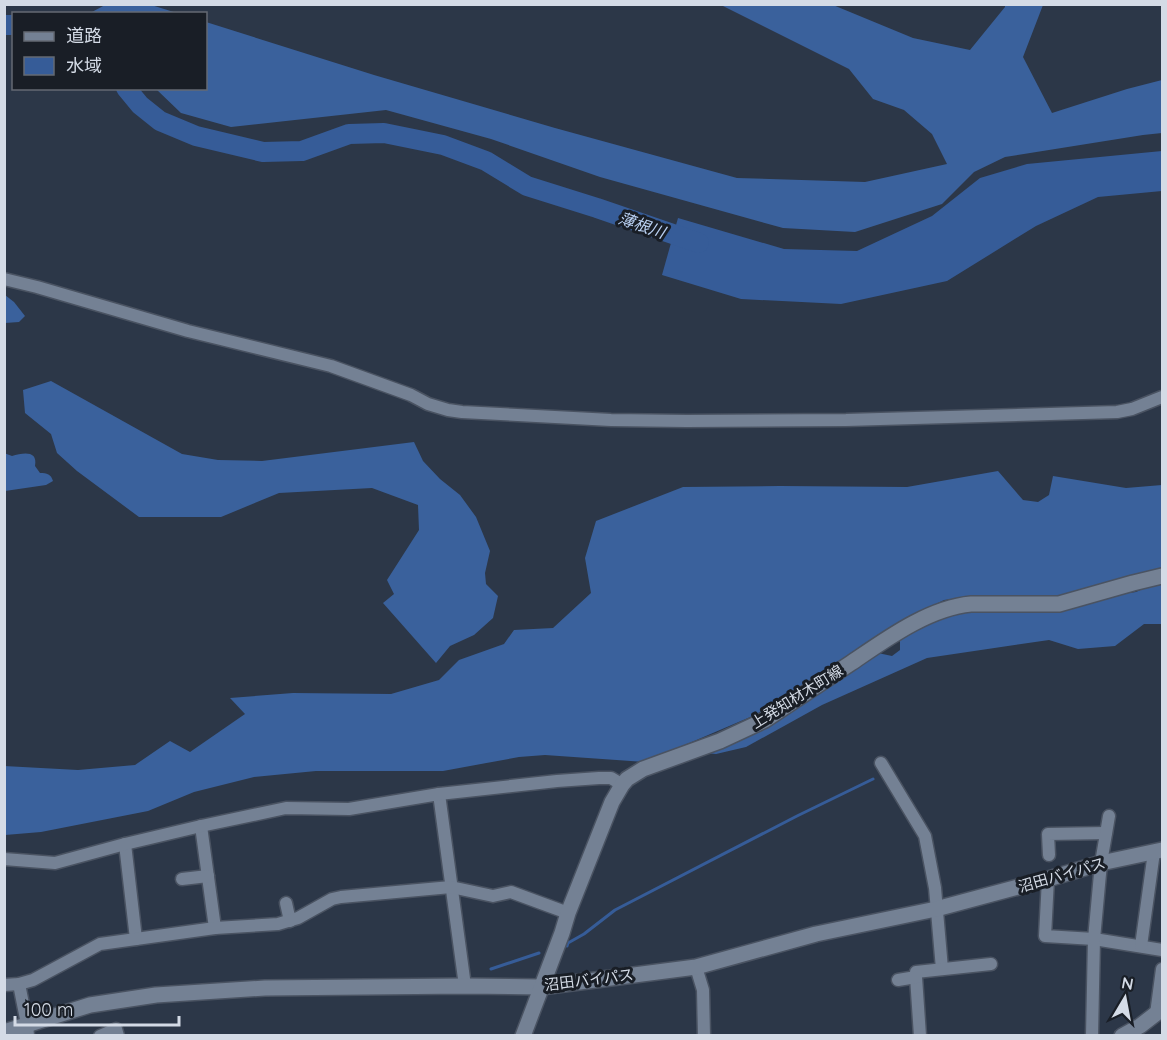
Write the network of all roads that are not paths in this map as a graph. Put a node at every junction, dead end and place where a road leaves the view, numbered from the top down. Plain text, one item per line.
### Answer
1 (4, 279) edge
2 (1162, 398) edge
3 (1162, 576) edge
4 (881, 763) dead end
5 (622, 785) junction
6 (439, 794) junction
7 (1108, 816) dead end
8 (201, 826) junction
9 (1106, 833) junction
10 (125, 844) junction
11 (1158, 851) edge
12 (1049, 855) dead end
13 (4, 859) edge
14 (1101, 863) junction
15 (208, 876) junction
16 (182, 879) dead end
17 (1048, 879) junction
18 (451, 887) junction
19 (286, 903) dead end
20 (936, 909) junction
21 (568, 913) junction
22 (291, 921) junction
23 (214, 928) junction
24 (136, 939) junction
25 (1094, 939) junction
26 (1141, 946) junction
27 (1162, 950) edge
28 (991, 964) dead end
29 (696, 967) junction
30 (942, 969) junction
31 (1162, 969) edge
32 (916, 977) junction
33 (898, 980) dead end
34 (19, 984) junction
35 (4, 985) edge
36 (465, 986) junction
37 (541, 987) junction
38 (1159, 1011) edge
39 (27, 1030) edge
40 (4, 1032) edge
41 (100, 1035) edge
42 (118, 1035) edge
43 (523, 1035) edge
44 (704, 1035) edge
45 (920, 1035) edge
46 (1092, 1035) edge
47 (1122, 1035) edge

1 - 2 street
3 - 5 street, 上発知材木町線
4 - 20 street
5 - 6 street
5 - 21 street, 上発知材木町線
6 - 8 street
6 - 18 street
7 - 9 street
8 - 10 street
8 - 15 street
9 - 12 street
9 - 14 street
10 - 13 street
10 - 24 street
11 - 14 street, 沼田バイパス
11 - 26 street
14 - 17 street, 沼田バイパス
14 - 25 street
15 - 16 street
15 - 23 street
17 - 20 street, 沼田バイパス
17 - 25 street
18 - 21 street
18 - 22 street
18 - 36 street
19 - 22 street
20 - 29 street, 沼田バイパス
20 - 30 street
21 - 37 street, 上発知材木町線
22 - 23 street
23 - 24 street
24 - 34 street
25 - 26 street
25 - 46 street
26 - 27 street
28 - 30 street
29 - 37 street, 沼田バイパス
29 - 44 street
30 - 32 street
31 - 38 street
32 - 33 street
32 - 45 street
34 - 35 street
34 - 39 street
36 - 37 street, 沼田バイパス
36 - 39 street, 沼田バイパス
37 - 43 street, 上発知材木町線
38 - 47 street
39 - 40 street, 沼田バイパス
41 - 42 street

